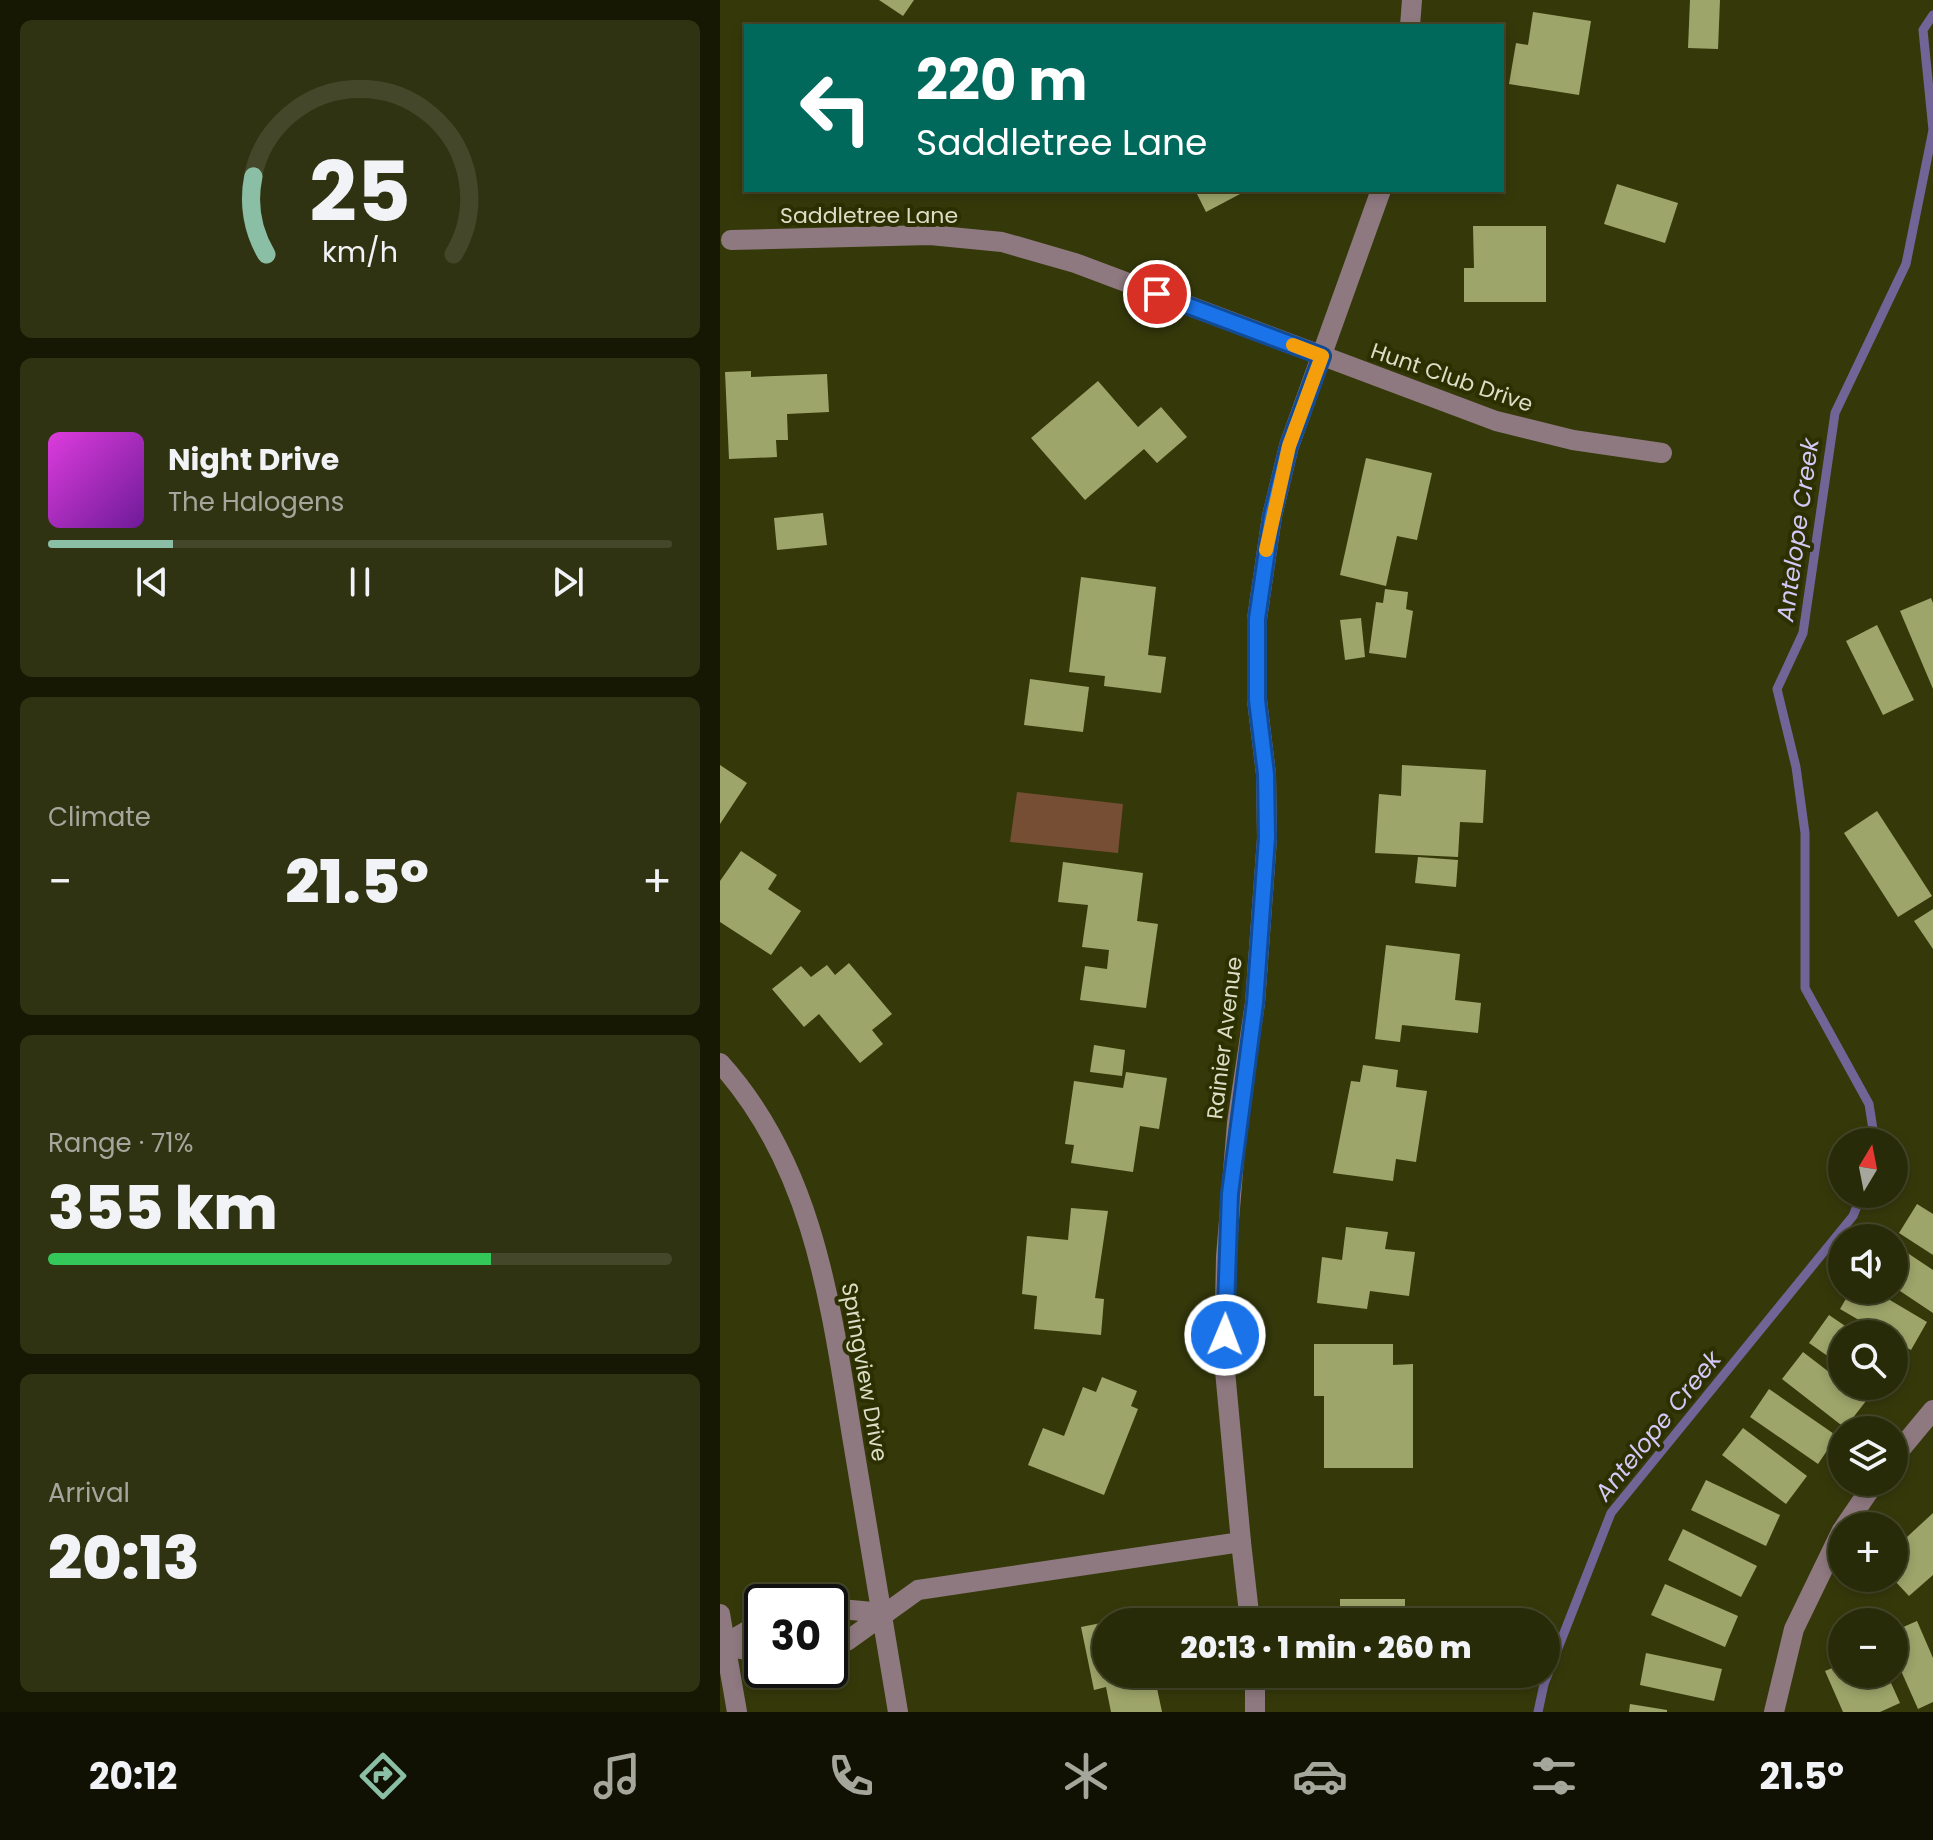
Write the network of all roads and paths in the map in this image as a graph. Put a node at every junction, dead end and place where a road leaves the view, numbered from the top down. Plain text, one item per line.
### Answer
1 (1412, 0) edge
2 (1410, 24) edge
3 (1380, 192) edge
4 (731, 240) dead end
5 (1322, 356) junction
6 (1662, 453) dead end
7 (720, 1063) edge
8 (1933, 1410) edge
9 (1908, 1440) edge
10 (1241, 1542) junction
11 (1828, 1559) edge
12 (1248, 1608) edge
13 (848, 1610) edge
14 (883, 1613) junction
15 (720, 1614) edge
16 (744, 1633) edge
17 (848, 1640) edge
18 (723, 1645) edge
19 (744, 1649) edge
20 (1255, 1688) edge
21 (737, 1712) edge
22 (898, 1712) edge
23 (1255, 1712) edge
24 (1774, 1712) edge

1 - 2 street
3 - 5 street, Rainier Avenue
4 - 5 street, Saddletree Lane
5 - 6 street, Hunt Club Drive
5 - 10 street, Rainier Avenue
7 - 14 street, Springview Drive
8 - 9 street
10 - 12 street, Rainier Avenue
10 - 14 street
11 - 24 street
13 - 14 street
14 - 17 street
14 - 22 street, Springview Drive
15 - 18 street
16 - 18 street
18 - 19 street
18 - 21 street
20 - 23 street

